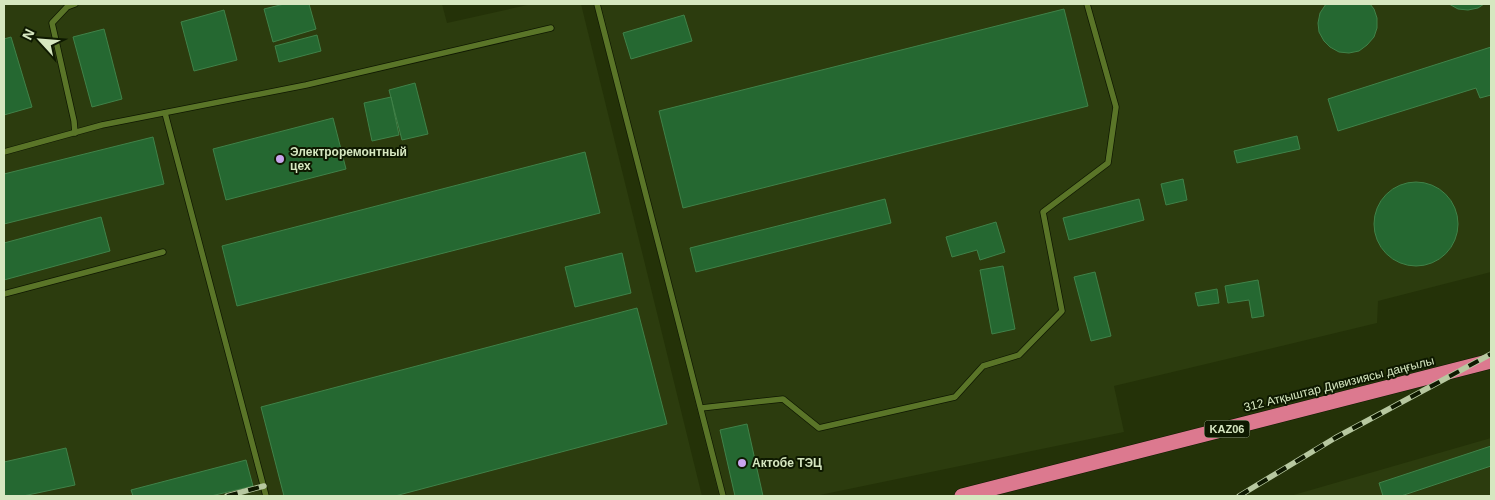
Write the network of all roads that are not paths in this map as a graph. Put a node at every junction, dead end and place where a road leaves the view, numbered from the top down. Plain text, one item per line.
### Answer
1 (75, 4) edge
2 (597, 4) edge
3 (1088, 4) edge
4 (550, 28) dead end
5 (165, 113) junction
6 (75, 133) junction
7 (4, 152) edge
8 (162, 252) dead end
9 (4, 294) edge
10 (1491, 361) edge
11 (701, 408) junction
12 (266, 496) edge
13 (723, 496) edge
14 (962, 496) edge

1 - 6 lane
2 - 11 lane
3 - 11 lane
4 - 5 lane
5 - 6 lane
5 - 12 lane
6 - 7 lane
8 - 9 lane
10 - 14 highway, 312 Атқыштар Дивизиясы даңғылы / KАZ06
11 - 13 lane

